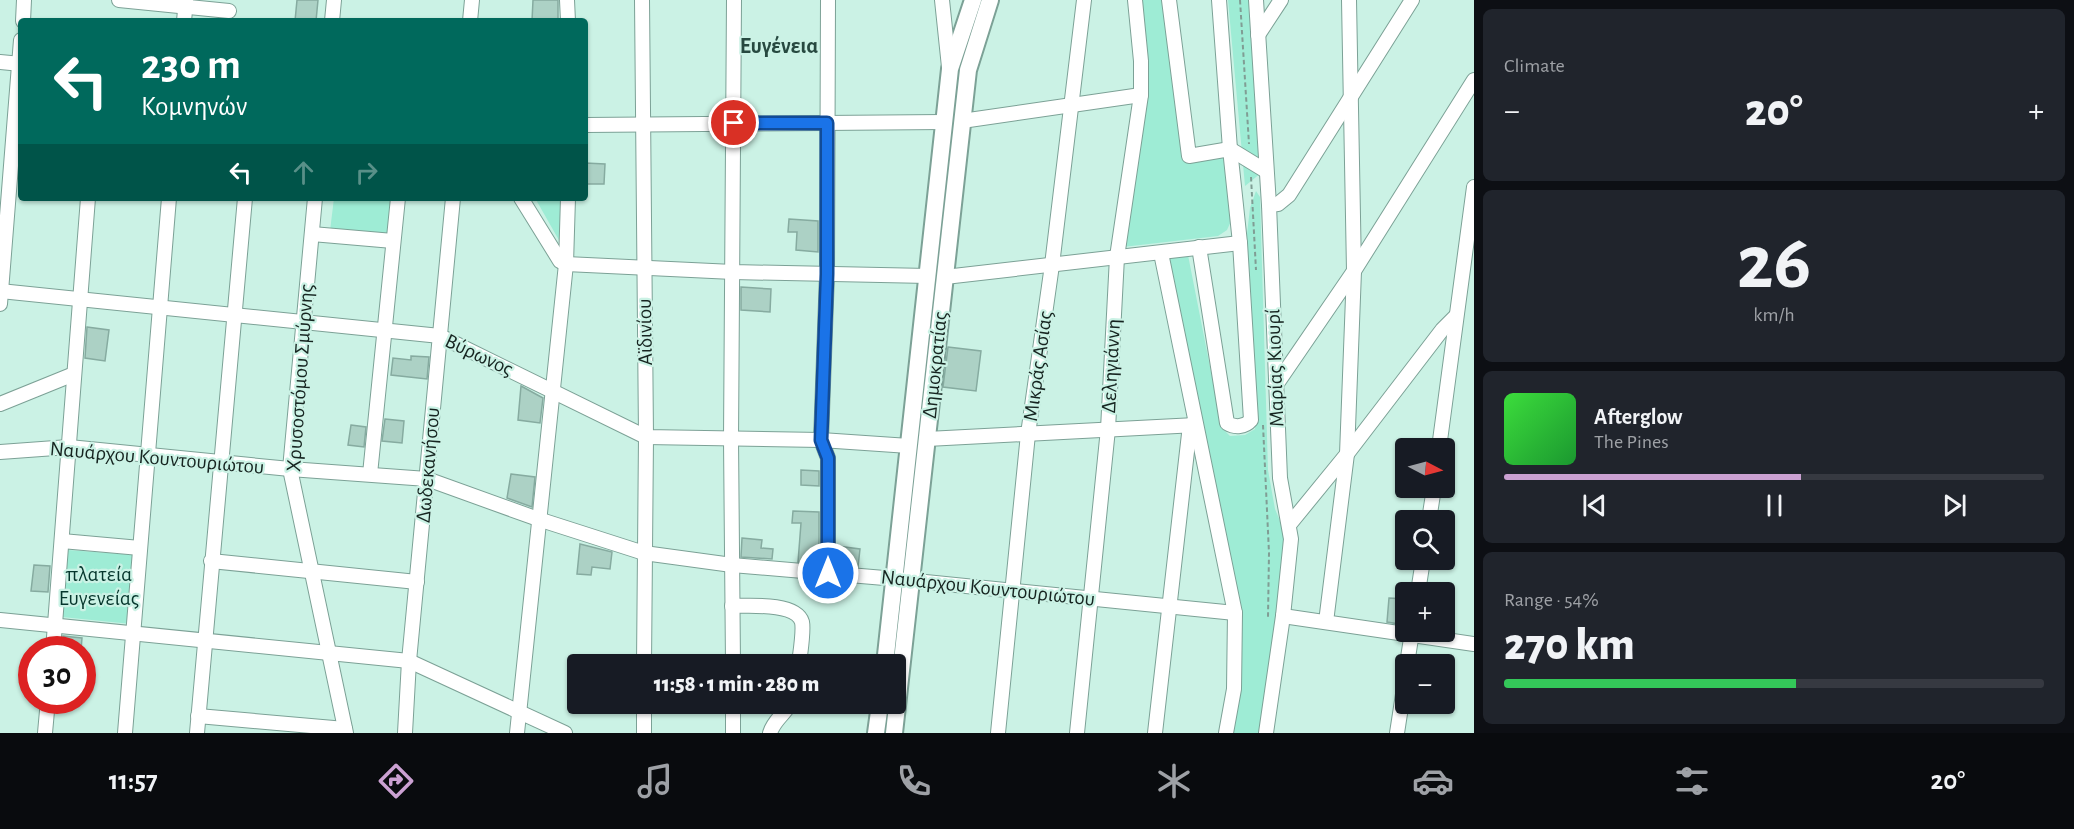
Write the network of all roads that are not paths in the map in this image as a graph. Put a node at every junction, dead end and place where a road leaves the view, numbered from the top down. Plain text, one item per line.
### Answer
1 (24, 0) edge
2 (119, 0) edge
3 (333, 0) edge
4 (472, 0) edge
5 (567, 0) edge
6 (642, 0) edge
7 (734, 0) edge
8 (828, 0) edge
9 (942, 0) edge
10 (973, 0) edge
11 (990, 0) edge
12 (1084, 0) edge
13 (1135, 0) edge
14 (1169, 0) edge
15 (1219, 0) edge
16 (1256, 0) edge
17 (1281, 0) edge
18 (1349, 0) edge
19 (1412, 0) edge
20 (185, 3) edge
21 (229, 11) dead end
22 (22, 18) edge
23 (184, 18) edge
24 (335, 18) edge
25 (470, 18) edge
26 (568, 18) edge
27 (1258, 35) junction
28 (0, 62) edge
29 (18, 64) edge
30 (950, 69) junction
31 (1474, 80) edge
32 (18, 87) edge
33 (1141, 95) junction
34 (1351, 98) junction
35 (1072, 106) junction
36 (962, 121) junction
37 (944, 122) junction
38 (734, 123) junction
39 (827, 123) junction
40 (588, 124) edge
41 (642, 124) junction
42 (1230, 149) junction
43 (1266, 171) junction
44 (1474, 187) edge
45 (88, 201) edge
46 (169, 201) edge
47 (245, 201) edge
48 (315, 201) edge
49 (398, 201) edge
50 (453, 201) edge
51 (523, 201) edge
52 (568, 201) edge
53 (1269, 204) junction
54 (312, 234) junction
55 (393, 241) junction
56 (1240, 243) junction
57 (1199, 248) junction
58 (1161, 253) junction
59 (1117, 257) junction
60 (566, 264) junction
61 (1052, 265) junction
62 (644, 269) junction
63 (1354, 271) junction
64 (733, 272) junction
65 (827, 274) junction
66 (928, 276) junction
67 (945, 278) junction
68 (0, 295) edge
69 (81, 298) junction
70 (160, 308) junction
71 (235, 315) junction
72 (1456, 316) junction
73 (303, 321) junction
74 (384, 330) junction
75 (440, 336) junction
76 (74, 374) junction
77 (1276, 385) junction
78 (552, 390) junction
79 (0, 404) edge
80 (1193, 425) junction
81 (1108, 429) junction
82 (1028, 434) junction
83 (646, 437) junction
84 (1440, 438) edge
85 (927, 439) junction
86 (732, 440) junction
87 (821, 440) junction
88 (909, 446) junction
89 (69, 447) junction
90 (0, 452) edge
91 (1347, 454) junction
92 (148, 455) junction
93 (220, 462) junction
94 (290, 470) junction
95 (370, 474) junction
96 (427, 479) junction
97 (538, 519) junction
98 (1289, 525) junction
99 (62, 541) junction
100 (140, 548) junction
101 (644, 553) junction
102 (211, 561) junction
103 (732, 565) junction
104 (312, 572) junction
105 (828, 573) junction
106 (904, 580) junction
107 (417, 582) junction
108 (1012, 591) junction
109 (1090, 599) junction
110 (732, 606) junction
111 (1169, 607) junction
112 (1235, 613) junction
113 (1283, 616) junction
114 (0, 620) edge
115 (1326, 621) junction
116 (55, 626) junction
117 (1395, 631) edge
118 (133, 634) junction
119 (54, 636) edge
120 (206, 640) junction
121 (1455, 641) edge
122 (1474, 644) edge
123 (328, 652) junction
124 (644, 654) edge
125 (733, 654) edge
126 (800, 654) edge
127 (887, 654) edge
128 (409, 660) junction
129 (519, 713) junction
130 (47, 714) edge
131 (644, 714) edge
132 (733, 714) edge
133 (784, 714) edge
134 (879, 714) edge
135 (1400, 714) edge
136 (198, 716) junction
137 (345, 731) edge
138 (45, 733) edge
139 (125, 733) edge
140 (197, 733) edge
141 (405, 733) edge
142 (517, 733) edge
143 (565, 733) edge
144 (644, 733) edge
145 (733, 733) edge
146 (770, 733) edge
147 (876, 733) edge
148 (894, 733) edge
149 (998, 733) edge
150 (1077, 733) edge
151 (1155, 733) edge
152 (1226, 733) edge
153 (1266, 733) edge
154 (1397, 733) edge

1 - 22 street
2 - 20 street
3 - 24 street
4 - 25 street
5 - 26 street
6 - 41 street, Αϊδινίου
7 - 38 street
8 - 39 street
9 - 30 street
10 - 30 main road, Δημοκρατίας
11 - 36 main road, Δημοκρατίας
12 - 35 street, Μικράς Ασίας
13 - 33 street, Δεληγιάννη
14 - 42 street
15 - 42 street, Μαρίας Κιουρί
16 - 27 street, Μαρίας Κιουρί
17 - 27 street
18 - 34 street
19 - 34 street
20 - 21 street
20 - 23 street
27 - 43 street, Μαρίας Κιουρί
28 - 29 street
30 - 37 main road, Δημοκρατίας
31 - 63 street
32 - 68 street
33 - 35 street
33 - 59 street, Δεληγιάννη
34 - 53 street
34 - 63 street
35 - 36 street
35 - 61 street, Μικράς Ασίας
36 - 67 main road, Δημοκρατίας
37 - 39 street
37 - 66 main road, Δημοκρατίας
38 - 39 street
38 - 41 street
38 - 64 street
39 - 65 street
40 - 41 street
41 - 62 street, Αϊδινίου
42 - 43 street
42 - 56 street, Μαρίας Κιουρί
43 - 53 street, Μαρίας Κιουρί
44 - 72 street
45 - 69 street
46 - 70 street
47 - 71 street
48 - 54 street, Χρυσοστόμου Σμύρνης
49 - 55 street
50 - 75 street, Δωδεκανήσου
51 - 60 street
52 - 60 street
53 - 77 street, Μαρίας Κιουρί
54 - 55 street
54 - 73 street, Χρυσοστόμου Σμύρνης
55 - 74 street
56 - 57 street
56 - 57 street, Μαρίας Κιουρί
57 - 58 street
58 - 59 street
58 - 80 street
59 - 61 street
59 - 81 street, Δεληγιάννη
60 - 62 street
60 - 78 street
61 - 67 street
61 - 82 street, Μικράς Ασίας
62 - 64 street
62 - 83 street, Αϊδινίου
63 - 77 street
63 - 91 street
64 - 65 street
64 - 86 street
65 - 66 street
65 - 87 street
66 - 88 main road, Δημοκρατίας
67 - 85 main road, Δημοκρατίας
68 - 69 street, Βύρωνος
69 - 70 street, Βύρωνος
69 - 76 street
70 - 71 street, Βύρωνος
70 - 92 street
71 - 73 street, Βύρωνος
71 - 93 street
72 - 84 street
72 - 91 street
73 - 74 street, Βύρωνος
73 - 94 street, Χρυσοστόμου Σμύρνης
74 - 75 street, Βύρωνος
74 - 95 street
75 - 78 street, Βύρωνος
75 - 96 street, Δωδεκανήσου
76 - 79 street
76 - 89 street
77 - 98 street, Μαρίας Κιουρί
78 - 83 street, Βύρωνος
78 - 97 street
80 - 81 street
80 - 111 street
80 - 112 street
81 - 82 street
81 - 109 street, Δεληγιάννη
82 - 85 street
82 - 108 street, Μικράς Ασίας
83 - 86 street, Βύρωνος
83 - 101 street, Αϊδινίου
85 - 106 main road, Δημοκρατίας
86 - 87 street, Βύρωνος
86 - 103 street
87 - 88 street, Βύρωνος
87 - 105 street
88 - 106 main road, Δημοκρατίας
89 - 90 street, Ναυάρχου Κουντουριώτου
89 - 92 street, Ναυάρχου Κουντουριώτου
89 - 99 street
91 - 98 street
91 - 115 street
92 - 93 street, Ναυάρχου Κουντουριώτου
92 - 100 street
93 - 94 street, Ναυάρχου Κουντουριώτου
93 - 102 street
94 - 95 street, Ναυάρχου Κουντουριώτου
94 - 104 street, Χρυσοστόμου Σμύρνης
95 - 96 street, Ναυάρχου Κουντουριώτου
96 - 97 street, Ναυάρχου Κουντουριώτου
96 - 107 street, Δωδεκανήσου
97 - 101 street, Ναυάρχου Κουντουριώτου
97 - 129 street
98 - 113 street, Μαρίας Κιουρί
99 - 100 street
99 - 116 street
100 - 118 street
101 - 103 street, Ναυάρχου Κουντουριώτου
101 - 124 street, Αϊδινίου
102 - 104 street
102 - 120 street
103 - 105 street, Ναυάρχου Κουντουριώτου
103 - 110 street
104 - 107 street
104 - 123 street, Χρυσοστόμου Σμύρνης
105 - 106 street, Ναυάρχου Κουντουριώτου
106 - 108 street, Ναυάρχου Κουντουριώτου
106 - 127 main road, Δημοκρατίας
106 - 148 main road, Δημοκρατίας
107 - 128 street, Δωδεκανήσου
108 - 109 street, Ναυάρχου Κουντουριώτου
108 - 149 street, Μικράς Ασίας
109 - 111 street, Ναυάρχου Κουντουριώτου
109 - 150 street, Δεληγιάννη
110 - 125 street
110 - 126 street
111 - 112 street, Ναυάρχου Κουντουριώτου
111 - 151 street
112 - 152 street
113 - 115 street
113 - 153 street, Μαρίας Κιουρί
114 - 116 street
115 - 117 street
116 - 118 street
116 - 119 street
118 - 120 street
118 - 139 street
120 - 123 street
120 - 136 street
121 - 122 street
123 - 128 street
123 - 137 street, Χρυσοστόμου Σμύρνης
128 - 129 street
128 - 141 street, Δωδεκανήσου
129 - 142 street
129 - 143 street
130 - 138 street
131 - 144 street
132 - 145 street
133 - 146 street
134 - 147 main road
135 - 154 street
136 - 137 street
136 - 140 street

